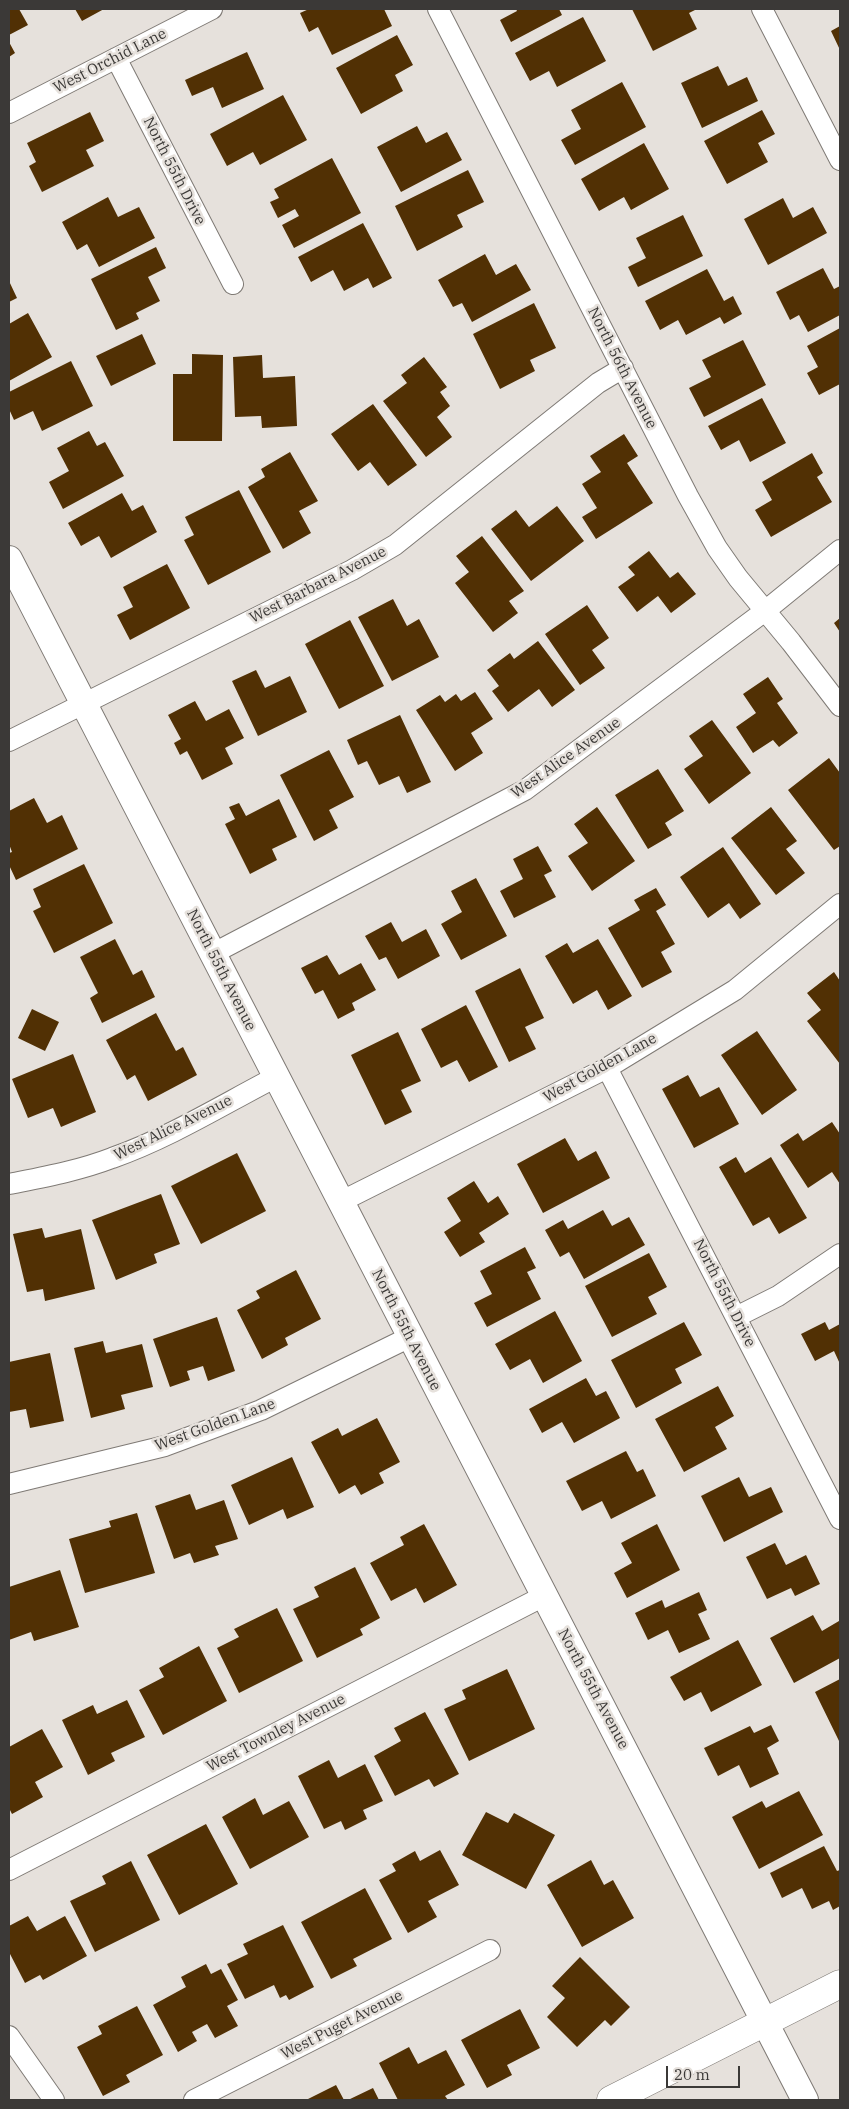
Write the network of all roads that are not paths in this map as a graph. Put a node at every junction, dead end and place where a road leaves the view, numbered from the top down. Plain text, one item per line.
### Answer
1 (212, 9) edge
2 (438, 9) edge
3 (762, 9) edge
4 (116, 58) junction
5 (9, 113) edge
6 (840, 160) edge
7 (233, 284) dead end
8 (623, 368) junction
9 (840, 550) edge
10 (9, 559) edge
11 (765, 610) junction
12 (84, 702) junction
13 (840, 706) edge
14 (9, 741) edge
15 (840, 904) edge
16 (212, 954) junction
17 (607, 1068) junction
18 (276, 1077) junction
19 (9, 1184) edge
20 (340, 1202) junction
21 (840, 1254) edge
22 (736, 1316) junction
23 (410, 1337) junction
24 (9, 1484) edge
25 (840, 1519) edge
26 (544, 1596) junction
27 (9, 1870) edge
28 (490, 1950) dead end
29 (840, 1984) edge
30 (765, 2022) junction
31 (9, 2036) edge
32 (54, 2100) edge
33 (194, 2100) edge
34 (611, 2100) edge
35 (805, 2100) edge

1 - 4 street, West Orchid Lane
2 - 8 street, North 56th Avenue
3 - 6 street
4 - 5 street, West Orchid Lane
4 - 7 street, North 55th Drive
8 - 11 street, North 56th Avenue
8 - 12 street, West Barbara Avenue
9 - 11 street, West Alice Avenue
10 - 12 street, North 55th Avenue
11 - 13 street, North 56th Avenue
11 - 16 street, West Alice Avenue
12 - 14 street, West Barbara Avenue
12 - 16 street, North 55th Avenue
15 - 17 street, West Golden Lane
16 - 18 street, North 55th Avenue
17 - 20 street, West Golden Lane
17 - 22 street, North 55th Drive
18 - 19 street, West Alice Avenue
18 - 20 street, North 55th Avenue
20 - 23 street, North 55th Avenue
21 - 22 street
22 - 25 street, North 55th Drive
23 - 24 street, West Golden Lane
23 - 26 street, North 55th Avenue
26 - 27 street, West Townley Avenue
26 - 30 street, North 55th Avenue
28 - 33 street, West Puget Avenue
29 - 30 main road
30 - 34 main road
30 - 35 street, North 55th Avenue
31 - 32 street

